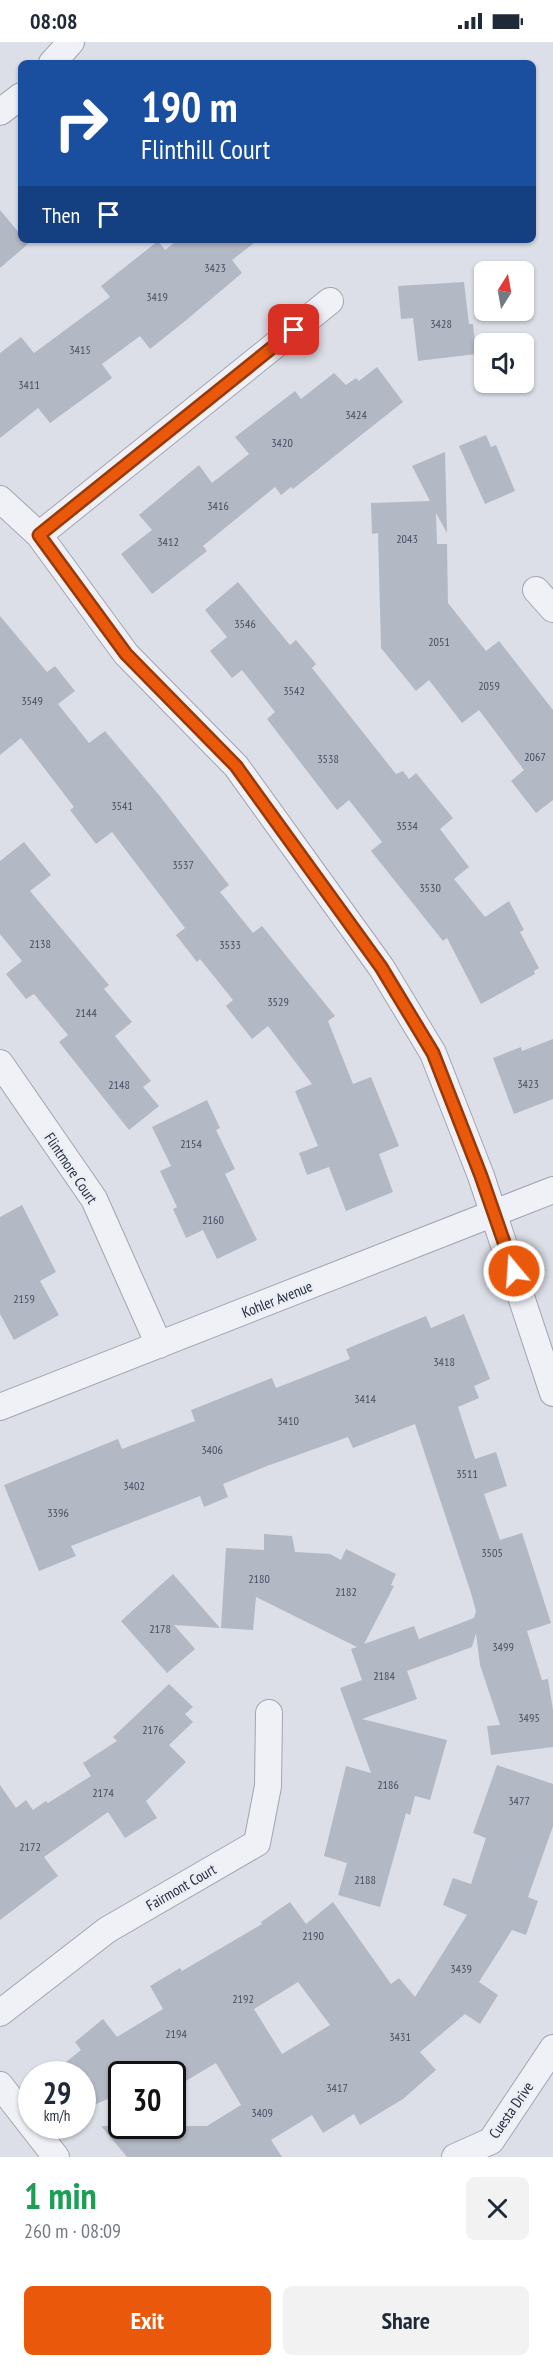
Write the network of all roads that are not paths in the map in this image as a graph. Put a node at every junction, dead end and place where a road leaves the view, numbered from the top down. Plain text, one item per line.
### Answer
1 (71, 42) edge
2 (54, 60) edge
3 (18, 98) edge
4 (0, 112) edge
5 (330, 301) dead end
6 (0, 499) edge
7 (39, 535) junction
8 (536, 590) dead end
9 (553, 609) edge
10 (0, 1063) edge
11 (553, 1190) edge
12 (494, 1213) junction
13 (159, 1345) junction
14 (553, 1393) edge
15 (0, 1407) edge
16 (268, 1713) dead end
17 (0, 2013) edge
18 (553, 2048) edge
19 (0, 2085) edge
20 (56, 2157) edge
21 (455, 2157) edge

1 - 2 street
3 - 4 street
5 - 7 street
6 - 7 street
7 - 12 street
8 - 9 street
10 - 13 street, Flintmore Court
11 - 12 street, Kohler Avenue
12 - 13 street, Kohler Avenue
12 - 14 street
13 - 15 street, Kohler Avenue
16 - 17 street, Fairmont Court
18 - 21 street, Cuesta Drive
19 - 20 street

